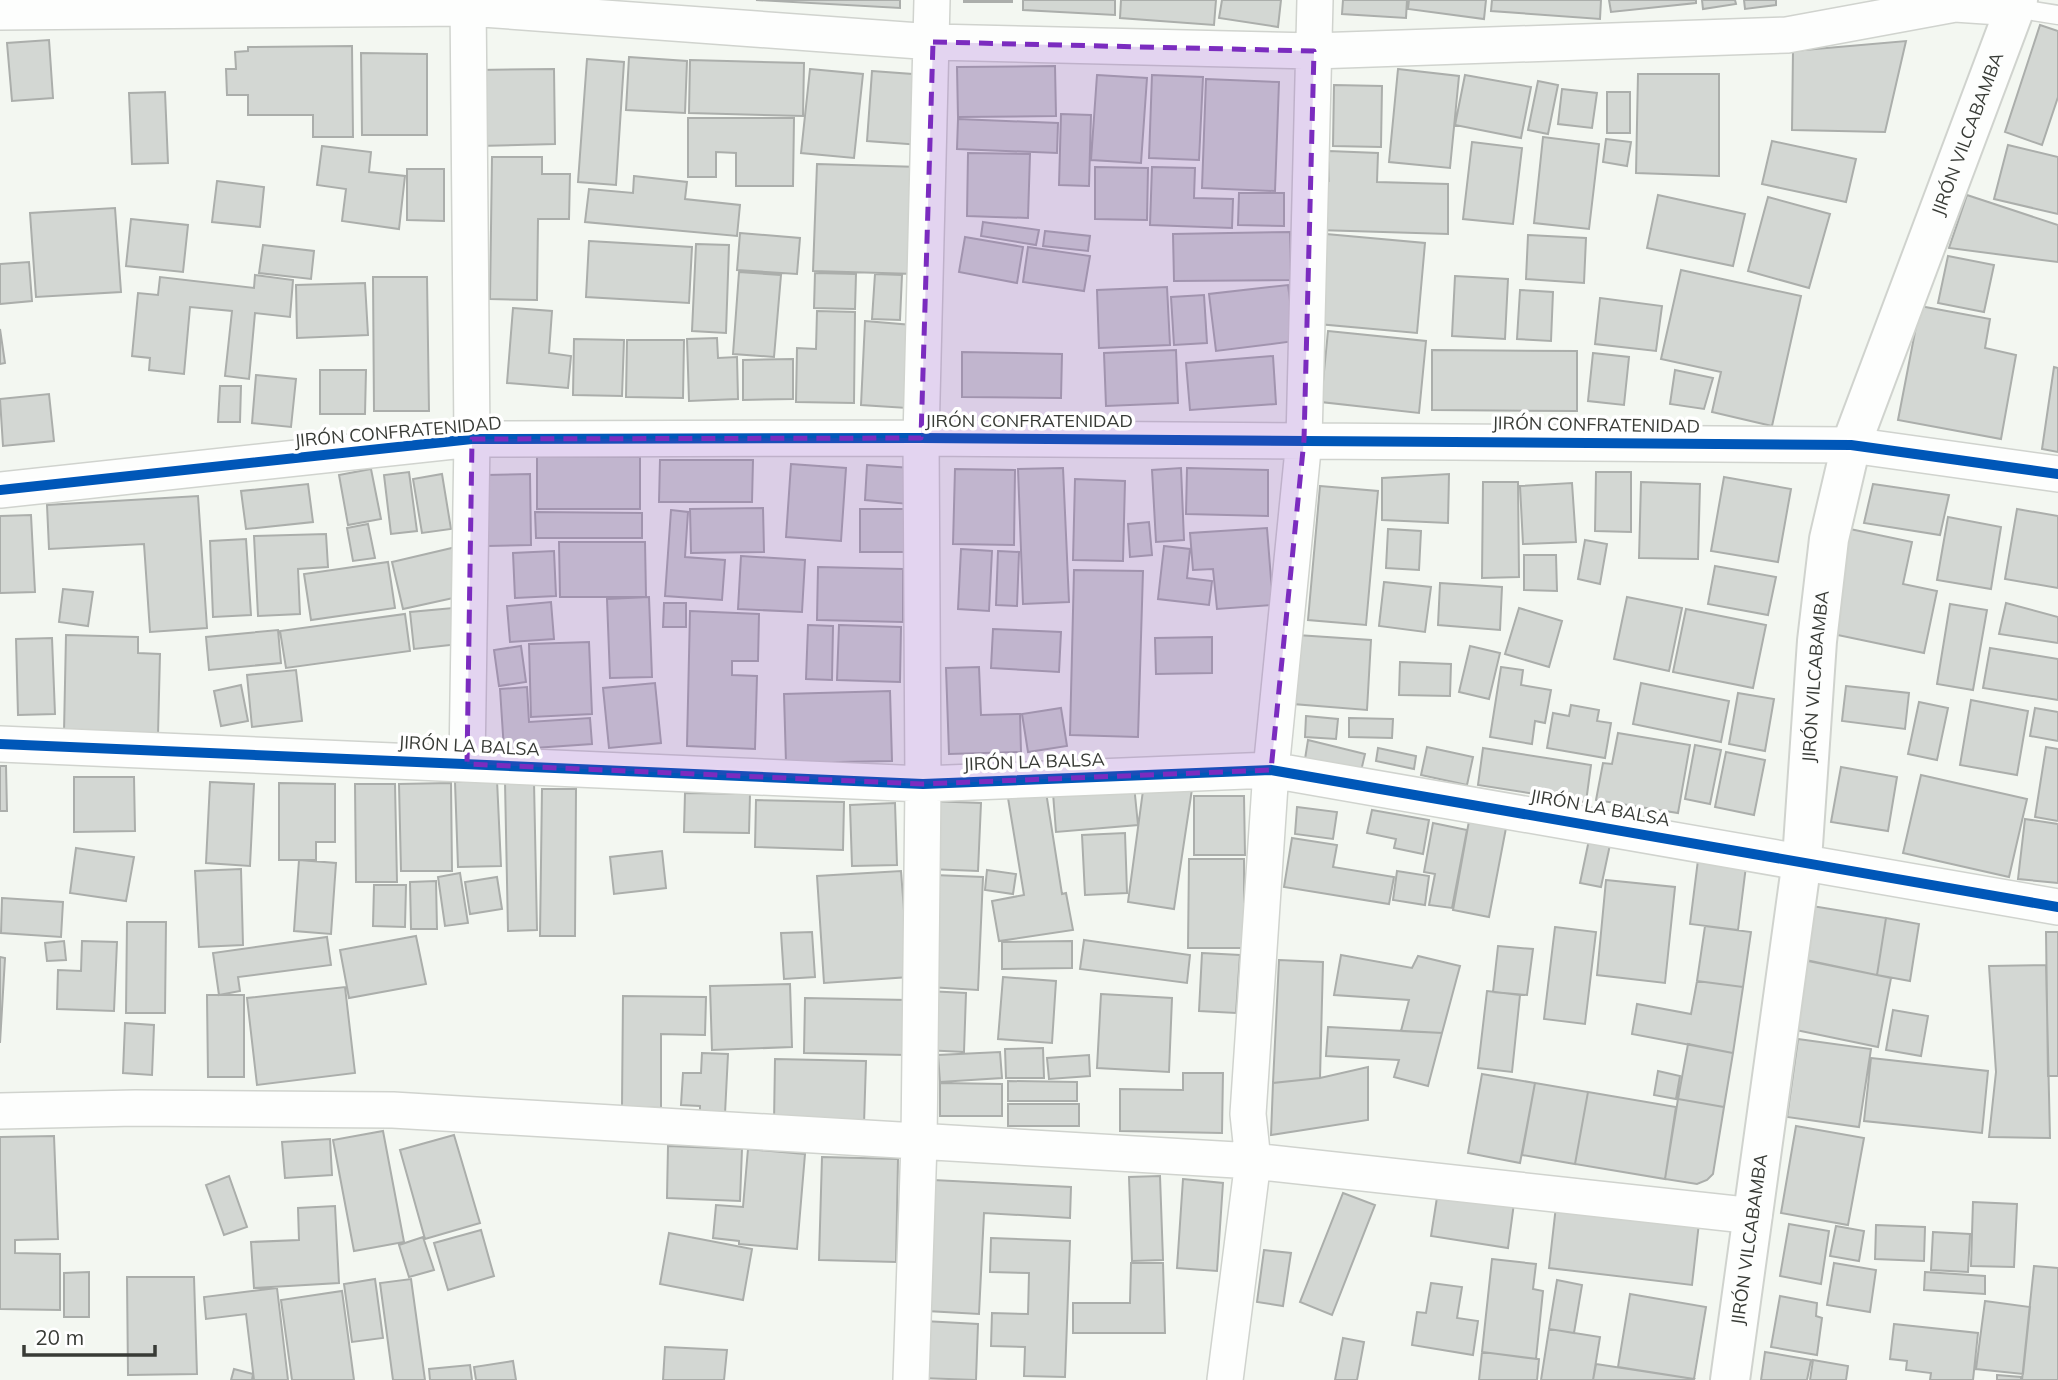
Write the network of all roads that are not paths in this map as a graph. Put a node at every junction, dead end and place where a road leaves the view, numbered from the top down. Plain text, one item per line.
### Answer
1 (932, 0) edge
2 (1315, 0) edge
3 (1955, 2) edge
4 (468, 4) edge
5 (2017, 4) edge
6 (0, 12) edge
7 (2058, 15) edge
8 (933, 42) junction
9 (1314, 51) junction
10 (921, 438) junction
11 (472, 439) junction
12 (1304, 440) junction
13 (1851, 445) junction
14 (2058, 474) edge
15 (0, 490) edge
16 (0, 744) edge
17 (467, 764) junction
18 (1271, 770) junction
19 (923, 784) junction
20 (1802, 860) junction
21 (2058, 907) edge
22 (0, 1111) edge
23 (919, 1143) junction
24 (1253, 1161) junction
25 (1754, 1216) junction
26 (911, 1380) edge
27 (1224, 1380) edge
28 (1730, 1380) edge

1 - 8 street
2 - 9 street
3 - 5 street
3 - 9 street
4 - 6 street
4 - 8 street
4 - 11 street
5 - 7 lane
5 - 13 main road, JIRÓN VILCABAMBA
8 - 9 street
8 - 10 street
9 - 12 street
10 - 11 street, JIRÓN CONFRATENIDAD
10 - 12 street, JIRÓN CONFRATENIDAD
10 - 19 street
11 - 15 street, JIRÓN CONFRATENIDAD
11 - 17 street
12 - 13 street, JIRÓN CONFRATENIDAD
12 - 18 street
13 - 14 street, JIRÓN CONFRATENIDAD
13 - 20 main road, JIRÓN VILCABAMBA
16 - 17 street, JIRÓN LA BALSA
17 - 19 street, JIRÓN LA BALSA
18 - 19 street, JIRÓN LA BALSA
18 - 20 street, JIRÓN LA BALSA
18 - 24 street
19 - 23 street
20 - 21 street, JIRÓN LA BALSA
20 - 25 main road, JIRÓN VILCABAMBA
22 - 23 street
23 - 24 street
23 - 26 street
24 - 25 street
24 - 27 street
25 - 28 main road, JIRÓN VILCABAMBA

